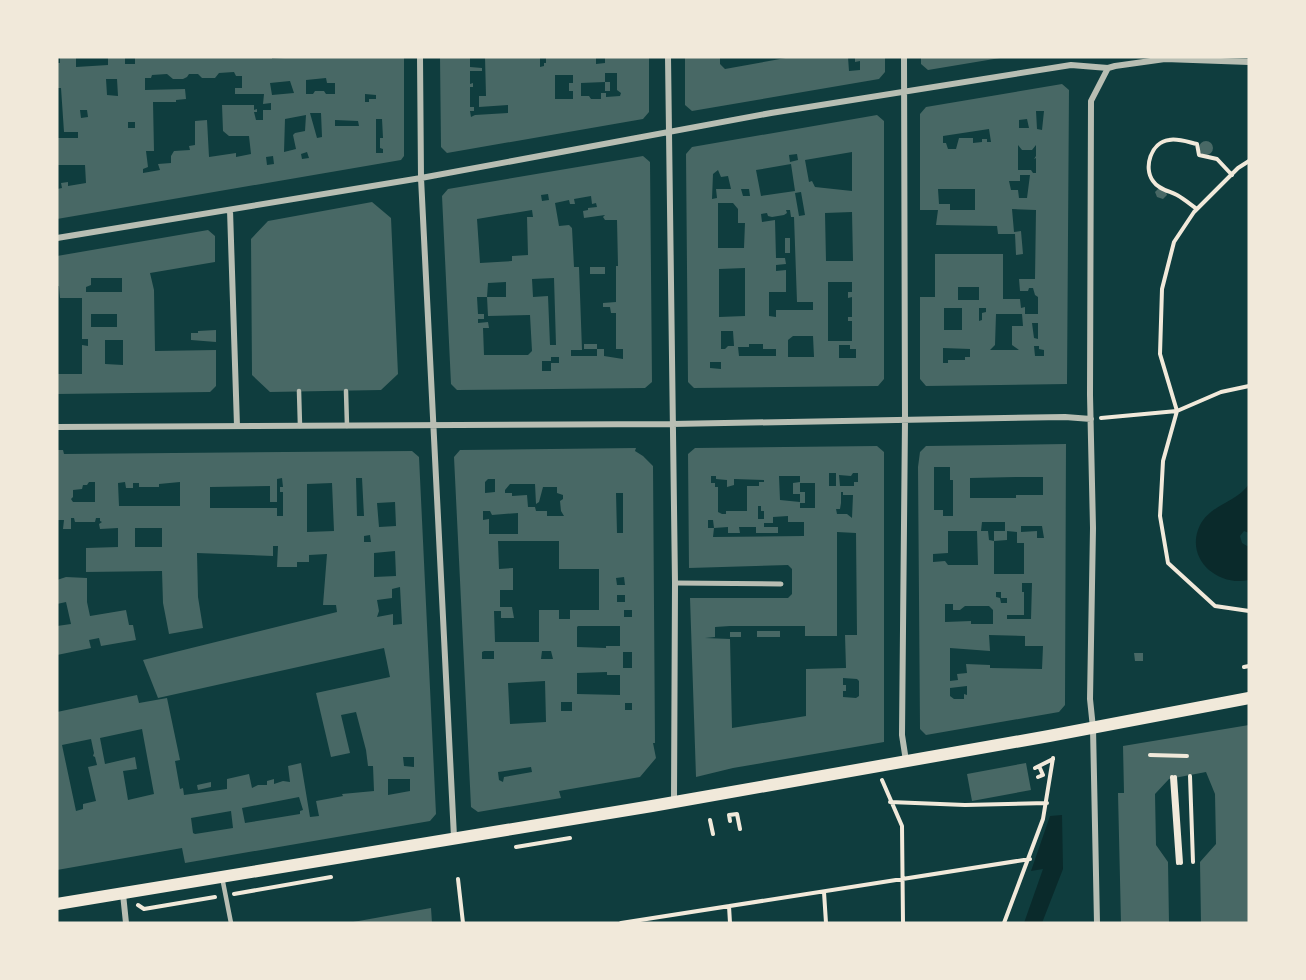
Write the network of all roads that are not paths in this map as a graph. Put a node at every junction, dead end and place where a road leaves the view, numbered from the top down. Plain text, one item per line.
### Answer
1 (420, 57) edge
2 (668, 57) edge
3 (904, 57) edge
4 (1166, 58) edge
5 (1249, 62) edge
6 (1108, 68) junction
7 (903, 93) junction
8 (669, 131) junction
9 (421, 178) junction
10 (230, 210) junction
11 (57, 238) edge
12 (299, 391) dead end
13 (346, 391) dead end
14 (1091, 418) junction
15 (905, 420) junction
16 (672, 424) junction
17 (433, 425) junction
18 (237, 426) junction
19 (300, 426) junction
20 (347, 426) junction
21 (57, 427) edge
22 (675, 584) junction
23 (781, 584) dead end
24 (1249, 698) edge
25 (1093, 728) junction
26 (906, 761) junction
27 (674, 801) junction
28 (454, 837) junction
29 (222, 877) junction
30 (123, 894) junction
31 (57, 904) edge
32 (126, 923) edge
33 (231, 923) edge
34 (1097, 923) edge

1 - 9 street
2 - 8 street
3 - 7 street
4 - 5 street
4 - 6 street
6 - 7 street
6 - 14 street
7 - 8 street
7 - 15 street
8 - 9 street
8 - 16 street
9 - 10 street
9 - 17 street
10 - 11 street
10 - 18 street
12 - 19 lane
13 - 20 lane
14 - 15 street
14 - 25 street
15 - 16 street
15 - 26 street
16 - 17 street
16 - 22 street
17 - 20 street
17 - 28 street
18 - 19 street
18 - 21 street
19 - 20 street
22 - 23 street
22 - 27 street
24 - 25 main road
25 - 26 main road
25 - 34 street
26 - 27 main road
27 - 28 main road
28 - 29 main road
29 - 30 main road
29 - 33 lane
30 - 31 main road
30 - 32 street

